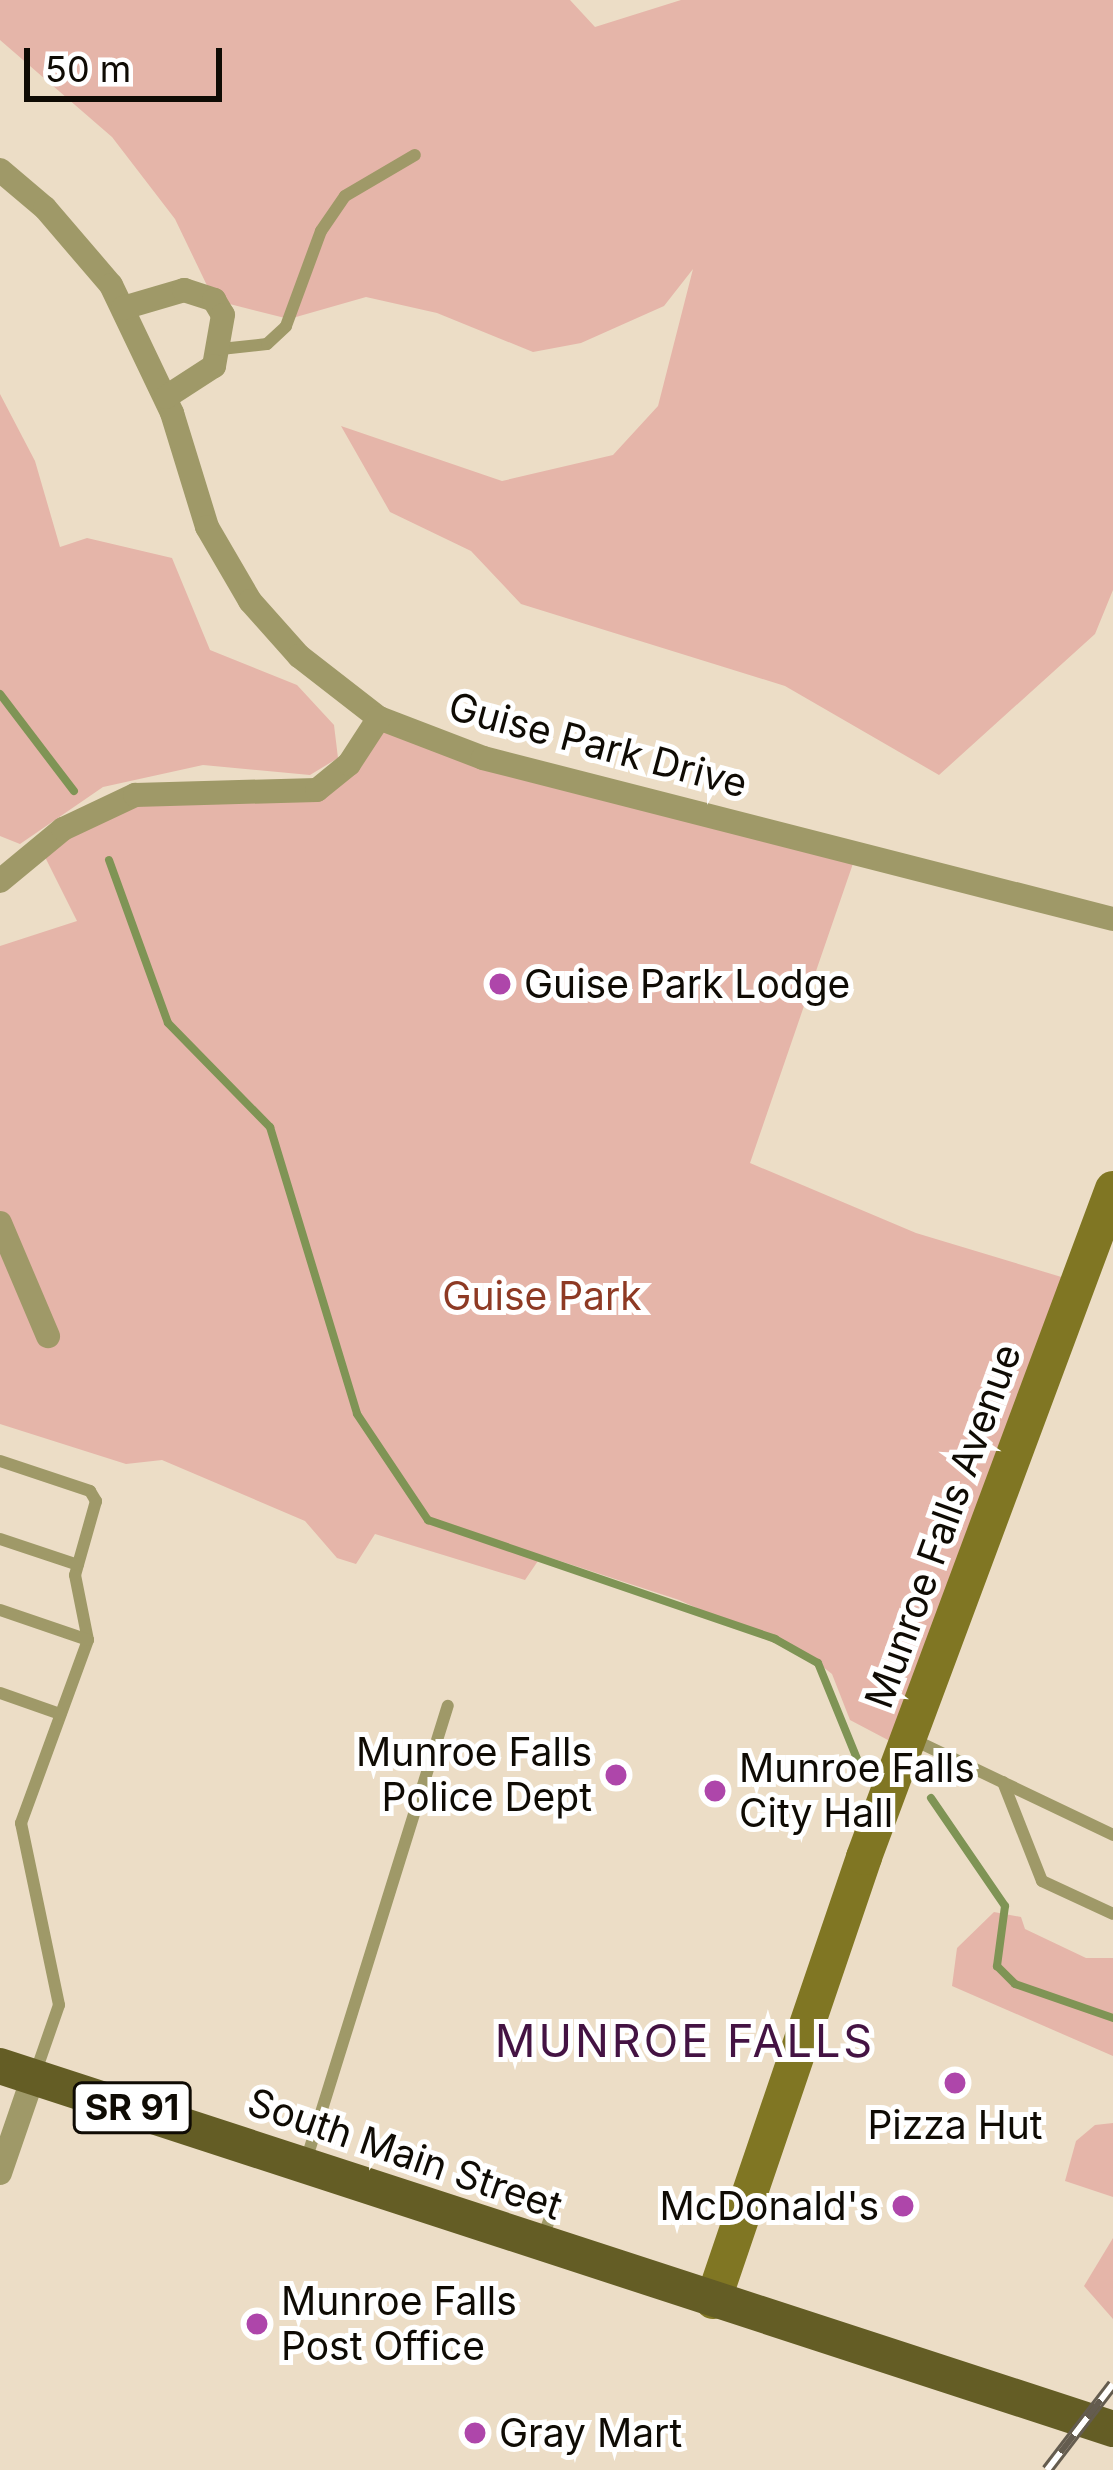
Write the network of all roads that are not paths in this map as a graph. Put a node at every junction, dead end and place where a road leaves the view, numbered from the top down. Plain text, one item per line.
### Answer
1 (415, 154) dead end
2 (0, 170) edge
3 (123, 308) junction
4 (221, 349) junction
5 (166, 397) junction
6 (379, 718) junction
7 (0, 880) edge
8 (1113, 919) edge
9 (1113, 1189) edge
10 (0, 1223) edge
11 (48, 1336) dead end
12 (0, 1461) edge
13 (0, 1539) edge
14 (78, 1565) junction
15 (0, 1610) edge
16 (88, 1640) junction
17 (0, 1694) edge
18 (448, 1706) dead end
19 (60, 1714) junction
20 (909, 1737) junction
21 (1003, 1781) junction
22 (1113, 1835) edge
23 (1113, 1914) edge
24 (17, 2072) edge
25 (304, 2165) junction
26 (0, 2173) edge
27 (554, 2206) dead end
28 (541, 2244) junction
29 (713, 2301) junction
30 (1113, 2428) edge

1 - 4 lane
2 - 3 street, Guise Park Drive
3 - 4 street
3 - 5 street, Guise Park Drive
4 - 5 street
5 - 6 street, Guise Park Drive
6 - 7 street
6 - 8 street, Guise Park Drive
9 - 20 street, Munroe Falls Avenue
10 - 11 street
12 - 14 lane
13 - 14 lane
14 - 16 lane
15 - 16 lane
16 - 19 lane
17 - 19 lane
18 - 25 lane
19 - 24 lane
20 - 21 lane
20 - 29 street, Munroe Falls Avenue
21 - 22 lane
21 - 23 lane
24 - 25 main road, South Main Street / SR 91
24 - 26 street
25 - 28 main road, South Main Street / SR 91
27 - 28 lane
28 - 29 main road, South Main Street / SR 91
29 - 30 main road, SR 91

